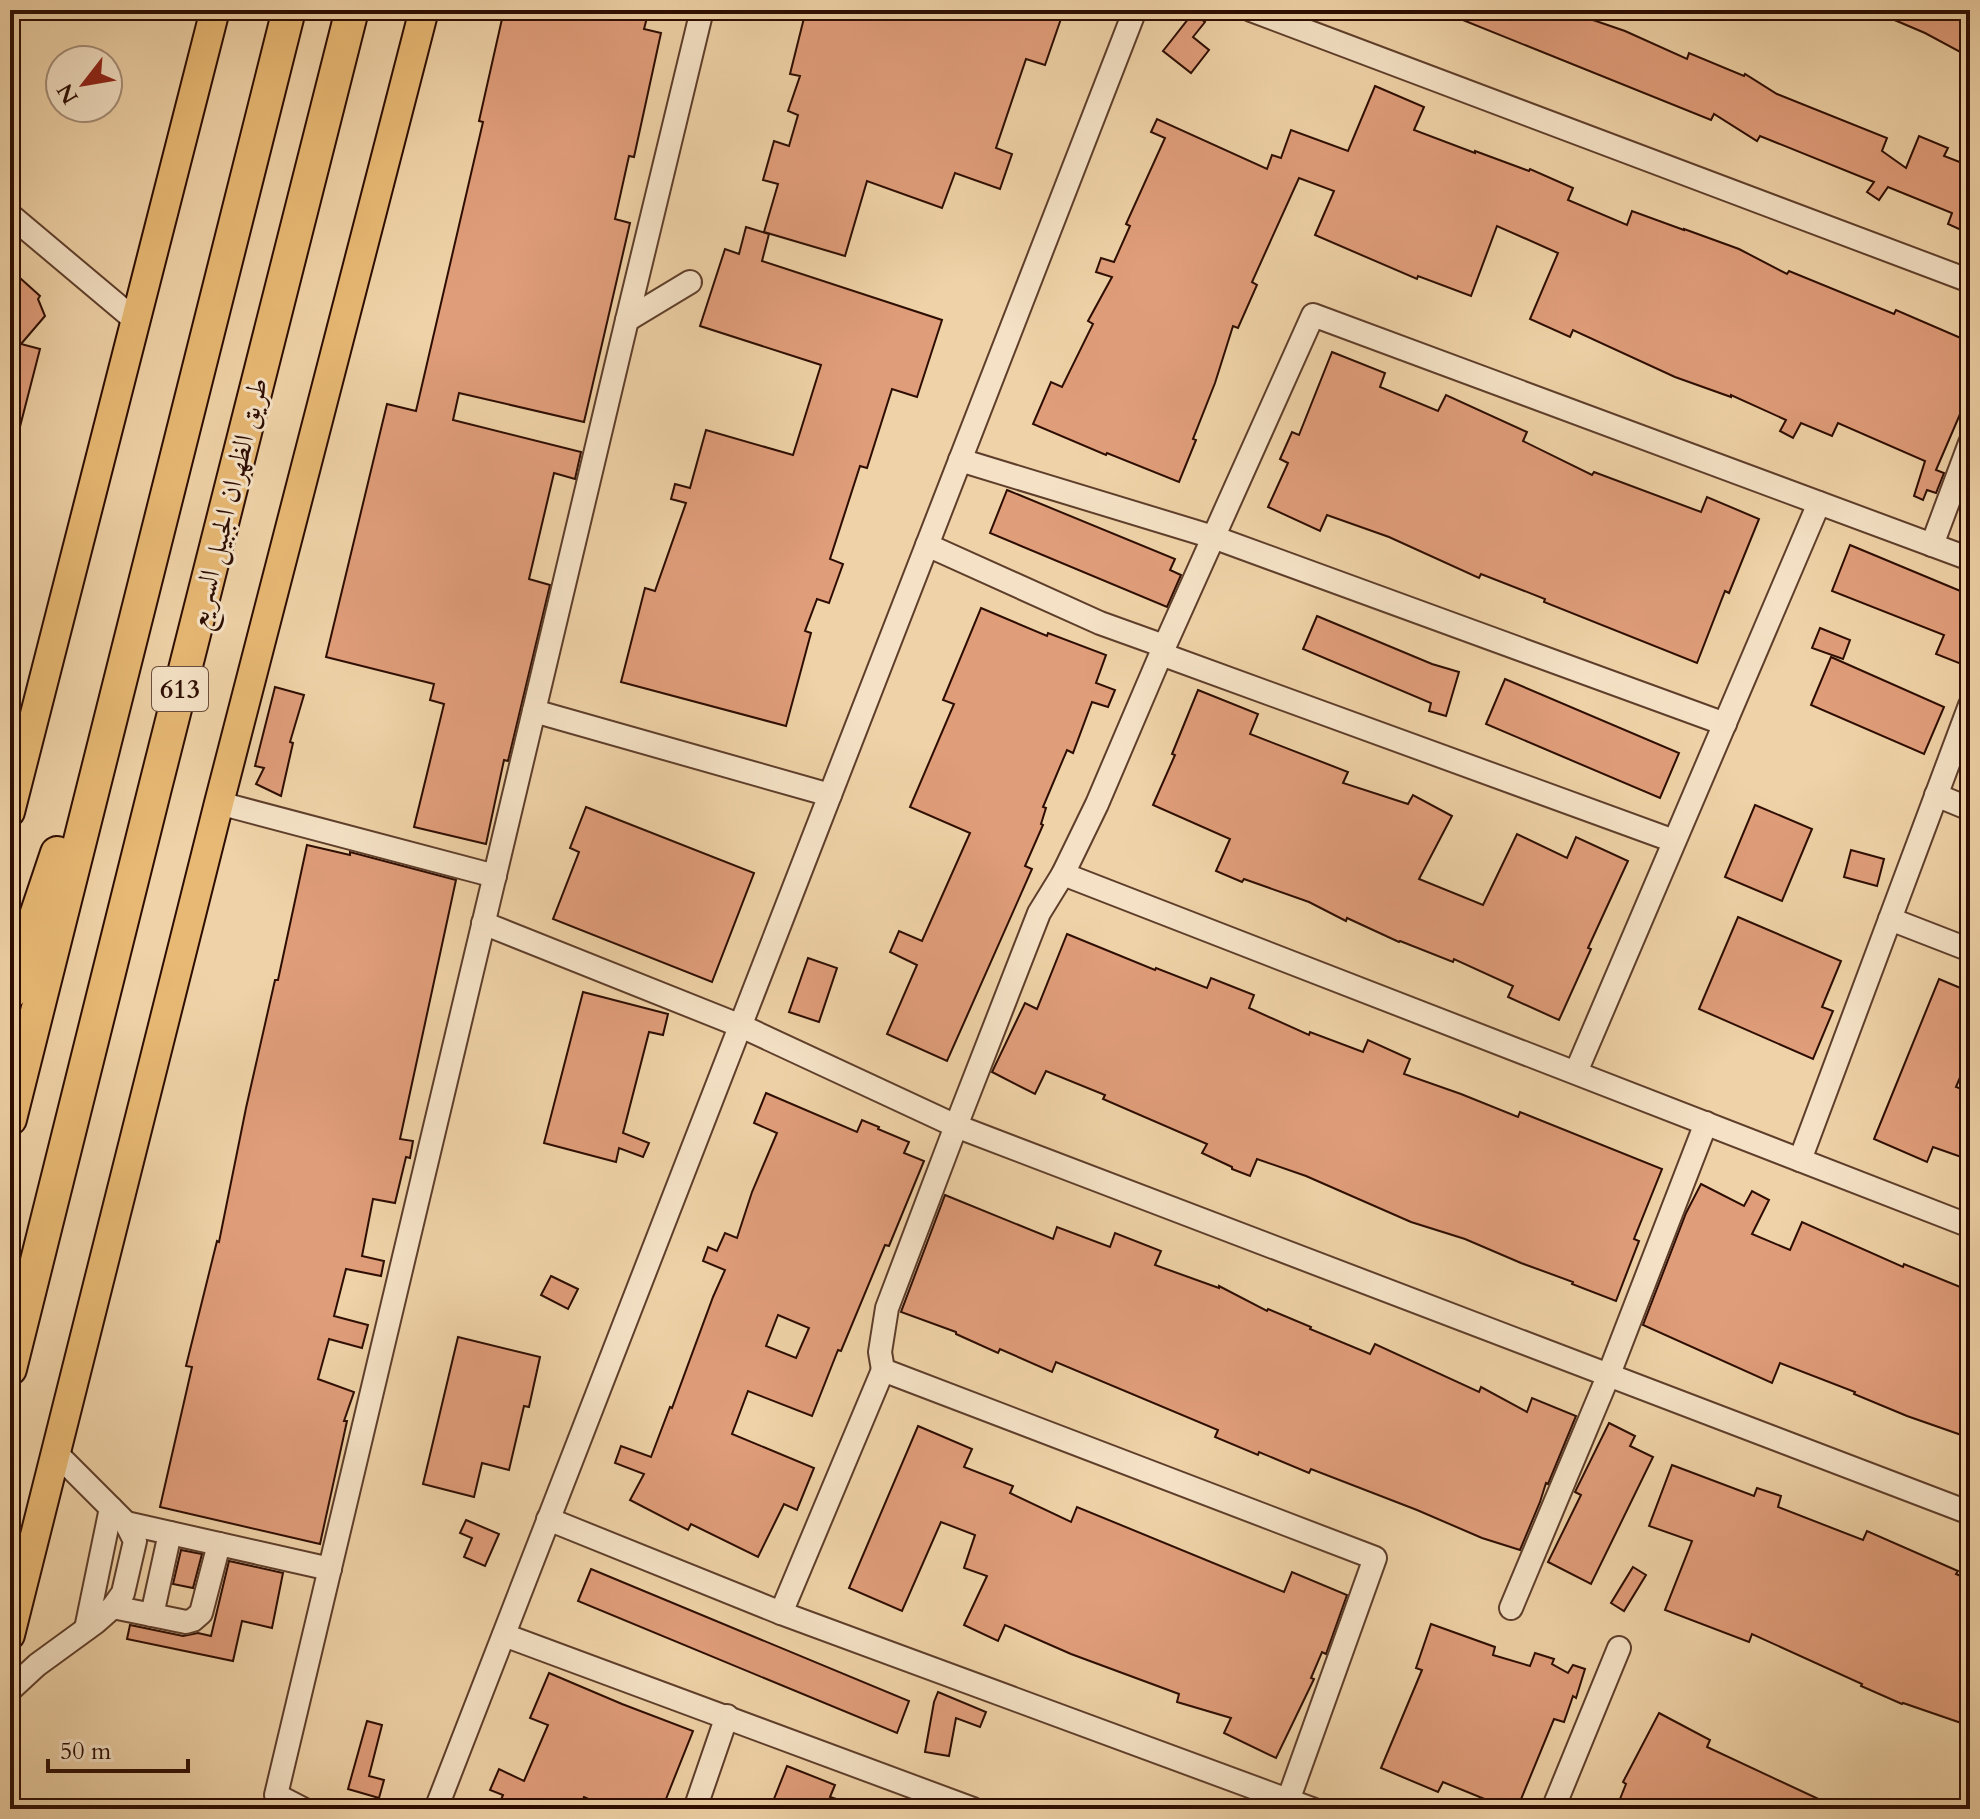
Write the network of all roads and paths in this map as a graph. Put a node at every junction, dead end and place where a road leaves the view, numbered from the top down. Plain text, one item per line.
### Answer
1 (215, 10) edge
2 (289, 10) edge
3 (352, 10) edge
4 (424, 10) edge
5 (702, 10) edge
6 (1135, 10) edge
7 (1251, 10) edge
8 (10, 215) edge
9 (1970, 281) edge
10 (690, 282) dead end
11 (135, 320) junction
12 (627, 320) junction
13 (1970, 443) edge
14 (960, 460) junction
15 (1819, 503) junction
16 (1213, 537) junction
17 (927, 545) junction
18 (1932, 545) junction
19 (1970, 559) edge
20 (135, 623) junction
21 (1162, 650) junction
22 (1970, 705) edge
23 (534, 711) junction
24 (1725, 724) junction
25 (830, 795) junction
26 (1936, 795) junction
27 (219, 803) junction
28 (1970, 809) edge
29 (10, 812) edge
30 (1674, 841) junction
31 (1063, 874) junction
32 (495, 876) junction
33 (1890, 919) junction
34 (483, 923) junction
35 (1970, 950) edge
36 (10, 993) edge
37 (741, 1026) junction
38 (1576, 1072) junction
39 (10, 1119) edge
40 (1706, 1123) junction
41 (956, 1126) junction
42 (1800, 1160) junction
43 (1970, 1226) edge
44 (10, 1369) edge
45 (883, 1370) junction
46 (1609, 1374) junction
47 (56, 1453) junction
48 (1970, 1513) edge
49 (119, 1516) junction
50 (548, 1519) junction
51 (170, 1533) junction
52 (219, 1544) junction
53 (330, 1569) junction
54 (113, 1607) junction
55 (1511, 1608) dead end
56 (781, 1613) junction
57 (152, 1615) junction
58 (86, 1629) junction
59 (10, 1635) edge
60 (507, 1641) junction
61 (1619, 1648) dead end
62 (10, 1690) edge
63 (727, 1716) junction
64 (1287, 1804) edge
65 (303, 1809) edge
66 (436, 1809) edge
67 (695, 1809) edge
68 (973, 1809) edge
69 (1312, 1809) edge
70 (1553, 1809) edge

1 - 11 main road
2 - 20 highway, 613
3 - 44 highway, طريق الظهران الجبيل السريع / 613
4 - 27 main road
5 - 12 street
6 - 14 street
7 - 9 street
8 - 11 street
10 - 12 street
11 - 29 main road
12 - 23 street
13 - 18 street
14 - 16 street
14 - 17 street
15 - 16 street
15 - 18 street
15 - 24 street
16 - 21 street
16 - 24 street
17 - 21 street
17 - 25 street
18 - 19 street
20 - 36 highway
20 - 39 highway, 613
21 - 30 street
21 - 31 street
22 - 26 street
23 - 25 street
23 - 32 street
24 - 30 street
25 - 37 street
26 - 28 street
26 - 33 street
27 - 32 street
27 - 47 main road
30 - 38 street
31 - 38 street
31 - 41 street
32 - 34 street
33 - 35 street
33 - 42 street
34 - 37 street
34 - 53 street
37 - 41 street
37 - 50 street
38 - 40 street
40 - 42 street
40 - 46 street
41 - 45 street
41 - 46 street
42 - 43 street
45 - 56 street
45 - 64 street
46 - 48 street
46 - 55 street
47 - 49 street
47 - 59 main road
49 - 51 street
49 - 54 street
49 - 58 street
50 - 56 street
50 - 60 street
51 - 52 street
51 - 57 street
52 - 53 street
52 - 57 street
53 - 65 street
54 - 57 street
54 - 58 street
56 - 64 street
58 - 62 street
60 - 63 street
60 - 66 street
61 - 70 street
63 - 67 street
63 - 68 street
64 - 69 street

